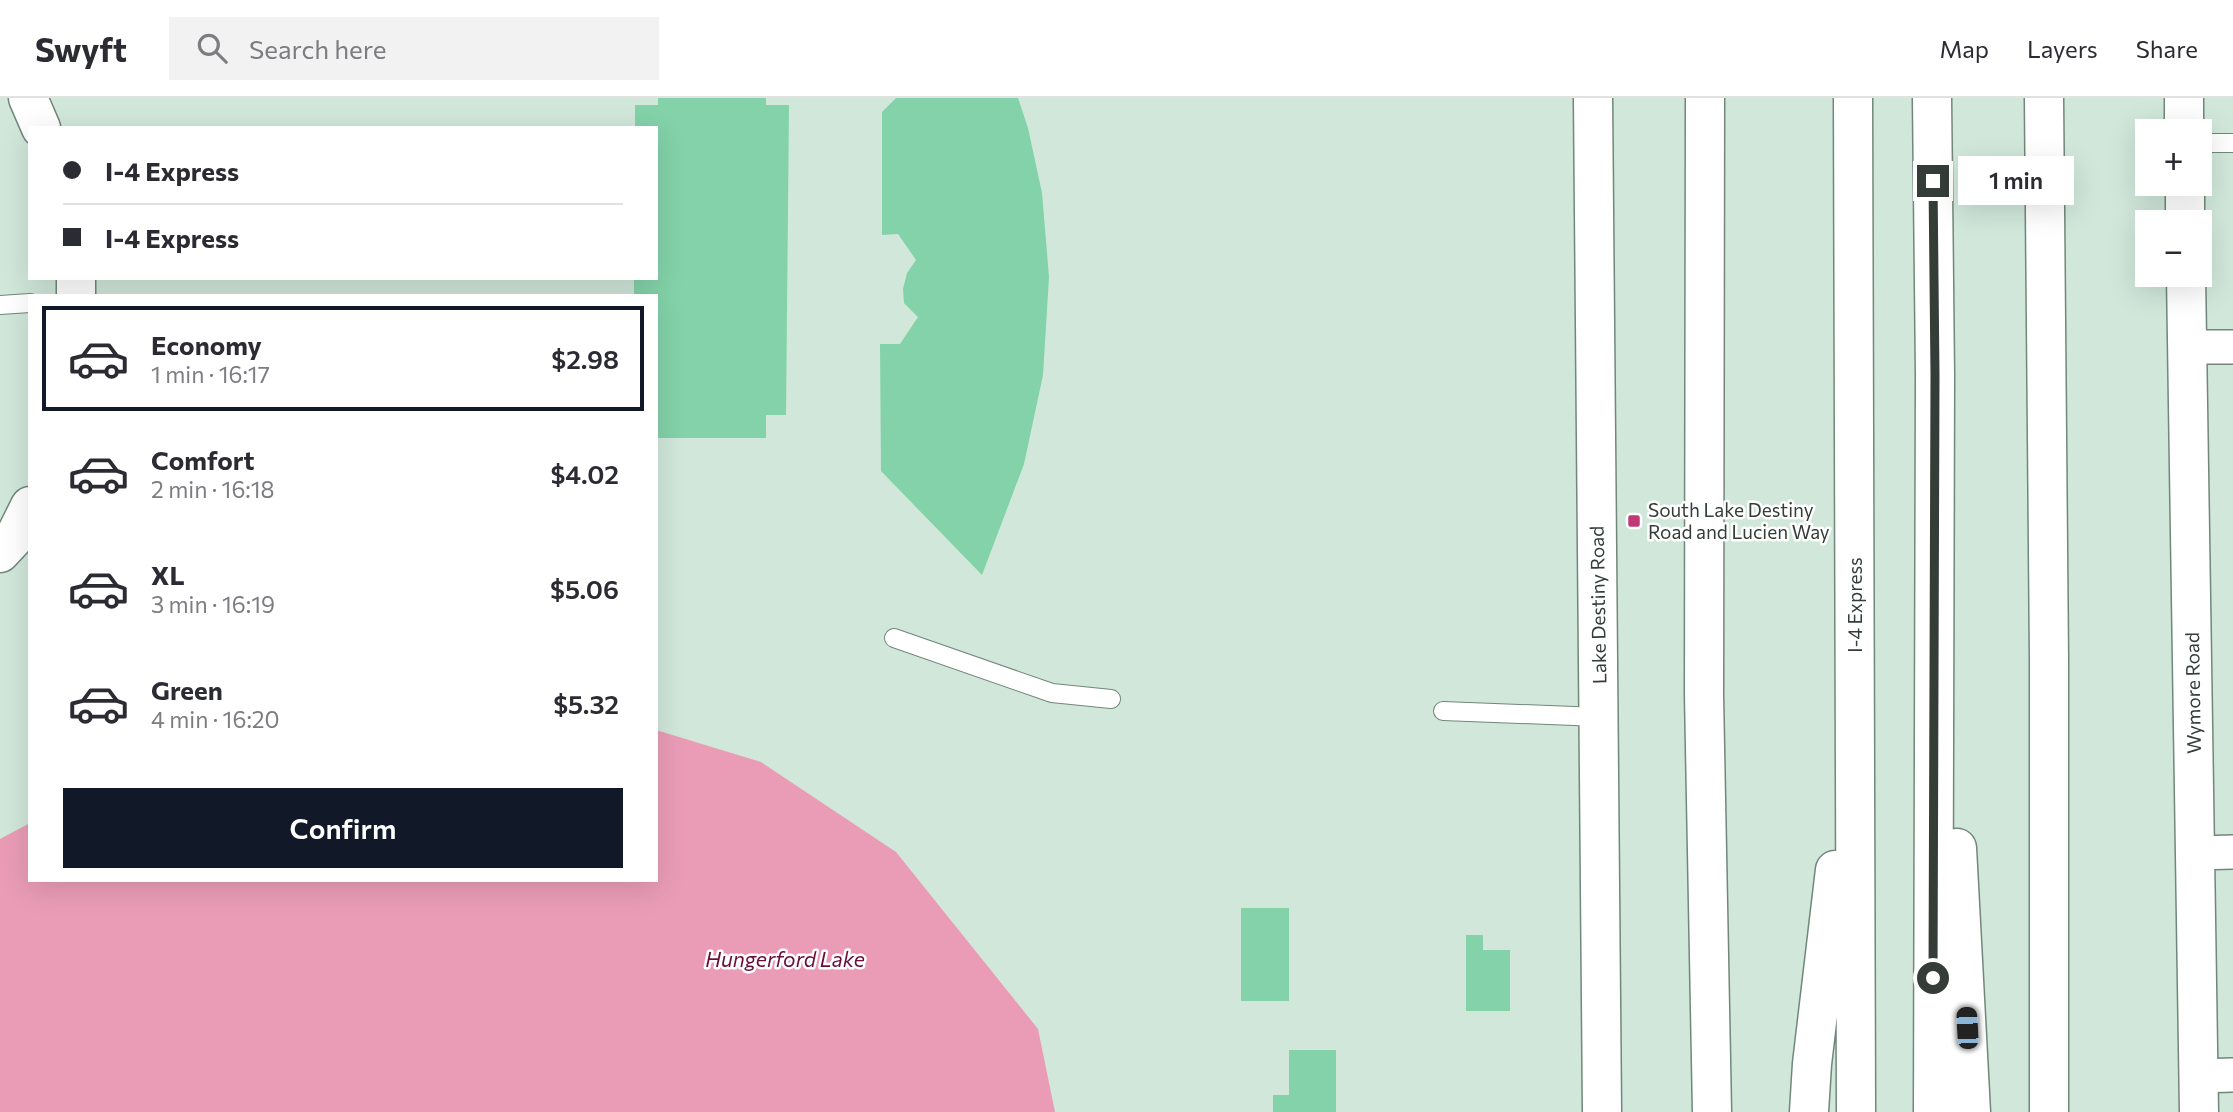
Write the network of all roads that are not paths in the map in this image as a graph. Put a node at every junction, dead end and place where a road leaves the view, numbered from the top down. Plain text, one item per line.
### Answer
1 (28, 98) edge
2 (1593, 98) edge
3 (1705, 98) edge
4 (1853, 98) edge
5 (1932, 98) edge
6 (2043, 98) edge
7 (2184, 98) edge
8 (2184, 119) edge
9 (39, 126) edge
10 (2212, 143) edge
11 (2233, 143) edge
12 (2186, 287) edge
13 (28, 303) edge
14 (0, 305) edge
15 (2187, 347) junction
16 (2233, 347) edge
17 (28, 510) edge
18 (0, 553) edge
19 (1933, 601) junction
20 (894, 638) dead end
21 (1855, 698) junction
22 (1111, 699) dead end
23 (1443, 711) dead end
24 (1599, 717) junction
25 (2215, 852) edge
26 (2210, 1088) edge
27 (1602, 1112) edge
28 (1712, 1112) edge
29 (1809, 1112) edge
30 (1856, 1112) edge
31 (1933, 1112) edge
32 (1971, 1112) edge
33 (2049, 1112) edge

1 - 9 main road
2 - 24 main road, Lake Destiny Road
3 - 28 main road
4 - 21 main road, I-4 Express
5 - 19 main road
6 - 33 main road
7 - 8 main road
10 - 11 lane
12 - 15 main road, Wymore Road
13 - 14 lane
15 - 16 street
15 - 25 main road, Wymore Road
17 - 18 main road
19 - 31 main road
19 - 32 main road
20 - 22 lane
21 - 29 main road
21 - 30 main road, I-4 Express
23 - 24 lane
24 - 27 main road, Lake Destiny Road
25 - 26 main road, Wymore Road

